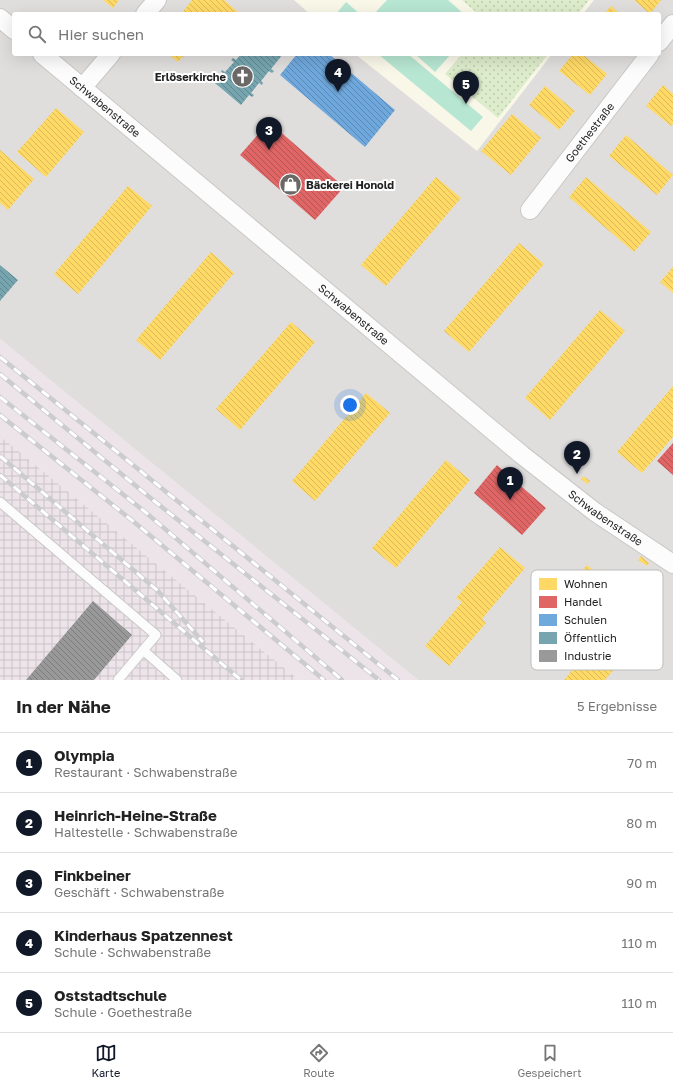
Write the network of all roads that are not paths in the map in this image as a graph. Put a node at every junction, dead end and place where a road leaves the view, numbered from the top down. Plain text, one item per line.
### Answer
1 (157, 0) edge
2 (147, 12) edge
3 (0, 18) edge
4 (673, 24) edge
5 (12, 28) edge
6 (661, 39) edge
7 (44, 56) edge
8 (109, 56) edge
9 (648, 56) edge
10 (82, 88) junction
11 (530, 210) dead end
12 (0, 502) edge
13 (673, 564) edge
14 (143, 650) junction
15 (118, 680) edge
16 (177, 680) edge

1 - 2 street
3 - 5 street
4 - 6 street
7 - 10 street, Schwabenstraße
8 - 10 street
9 - 11 street, Goethestraße
10 - 13 street, Schwabenstraße
12 - 14 lane
14 - 15 lane
14 - 16 lane

